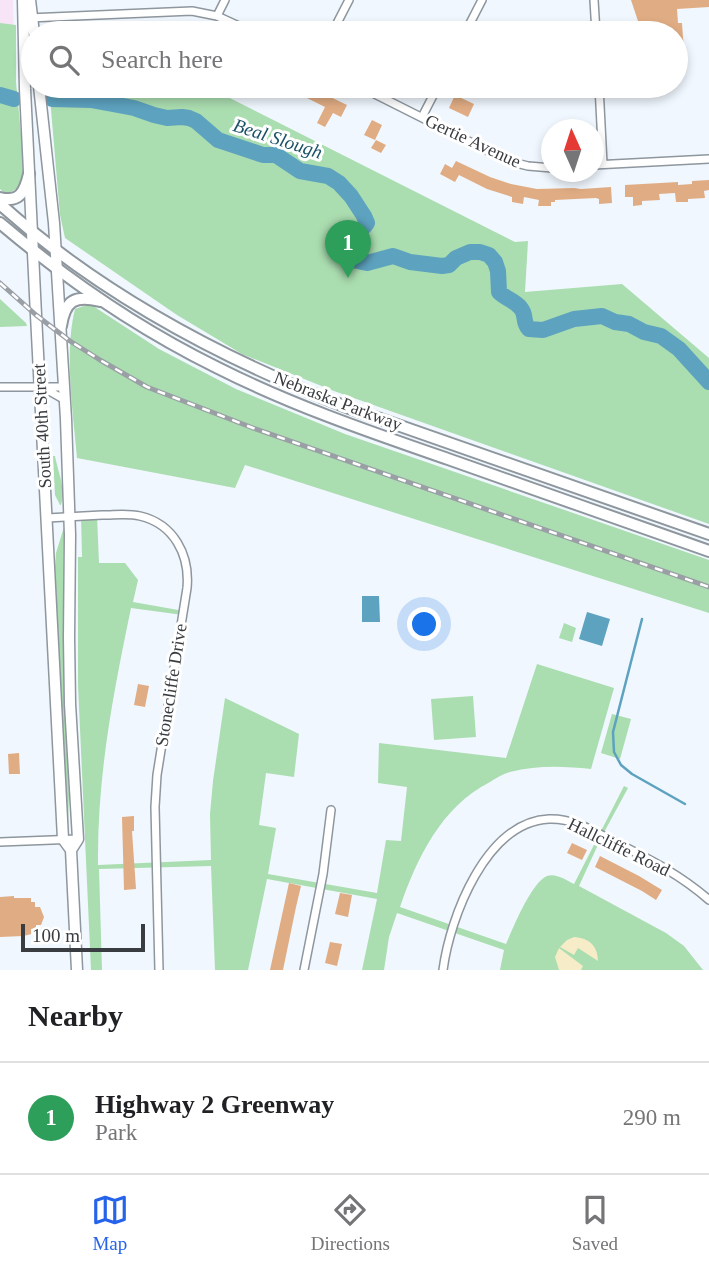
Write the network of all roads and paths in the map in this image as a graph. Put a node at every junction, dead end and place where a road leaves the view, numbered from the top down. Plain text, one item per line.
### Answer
1 (23, 0) edge
2 (30, 0) edge
3 (225, 0) edge
4 (349, 0) edge
5 (482, 0) edge
6 (594, 0) edge
7 (217, 16) junction
8 (28, 18) junction
9 (28, 21) edge
10 (29, 21) edge
11 (228, 21) edge
12 (338, 21) edge
13 (471, 21) edge
14 (595, 21) edge
15 (29, 98) edge
16 (40, 98) edge
17 (383, 98) edge
18 (432, 98) edge
19 (600, 98) edge
20 (422, 117) junction
21 (601, 119) edge
22 (709, 159) edge
23 (604, 164) edge
24 (541, 167) edge
25 (30, 174) junction
26 (0, 198) edge
27 (0, 204) edge
28 (0, 223) edge
29 (32, 231) junction
30 (56, 249) junction
31 (33, 251) junction
32 (57, 268) junction
33 (108, 304) junction
34 (61, 326) junction
35 (40, 386) junction
36 (0, 387) edge
37 (64, 387) junction
38 (65, 400) junction
39 (47, 517) junction
40 (69, 517) junction
41 (709, 534) edge
42 (709, 551) edge
43 (331, 810) dead end
44 (63, 839) junction
45 (78, 839) junction
46 (0, 842) edge
47 (71, 850) junction
48 (709, 900) edge
49 (77, 970) edge
50 (159, 970) edge
51 (304, 970) edge
52 (443, 970) edge

1 - 8 main road, South 40th Street
2 - 8 main road, South 40th Street
3 - 7 street
4 - 12 street
5 - 13 street
6 - 14 street
7 - 8 street
7 - 11 street
8 - 9 main road, South 40th Street
8 - 10 main road, South 40th Street
15 - 25 main road, South 40th Street
16 - 30 main road, South 40th Street
17 - 20 street, Gertie Avenue
18 - 20 street
19 - 21 street
20 - 24 street, Gertie Avenue
22 - 23 street
25 - 26 main road
25 - 29 main road, South 40th Street
27 - 29 main road, Nebraska Parkway
28 - 31 main road, Nebraska Parkway
29 - 30 main road, Nebraska Parkway
29 - 31 main road, South 40th Street
30 - 32 main road, South 40th Street
30 - 41 main road, Nebraska Parkway
31 - 32 main road, Nebraska Parkway
31 - 35 main road, South 40th Street
32 - 33 main road, Nebraska Parkway
32 - 34 main road, South 40th Street
33 - 34 main road
33 - 42 main road, Nebraska Parkway
34 - 37 main road, South 40th Street
35 - 36 street
35 - 37 street
35 - 38 street
35 - 39 main road, South 40th Street
37 - 38 main road, South 40th Street
38 - 40 main road, South 40th Street
39 - 40 street, Stonecliffe Drive
39 - 44 main road, South 40th Street
40 - 45 main road, South 40th Street
40 - 50 street, Stonecliffe Drive
43 - 51 street
44 - 45 street
44 - 46 street
44 - 47 main road
45 - 47 main road
47 - 49 main road
48 - 52 street, Hallcliffe Road

